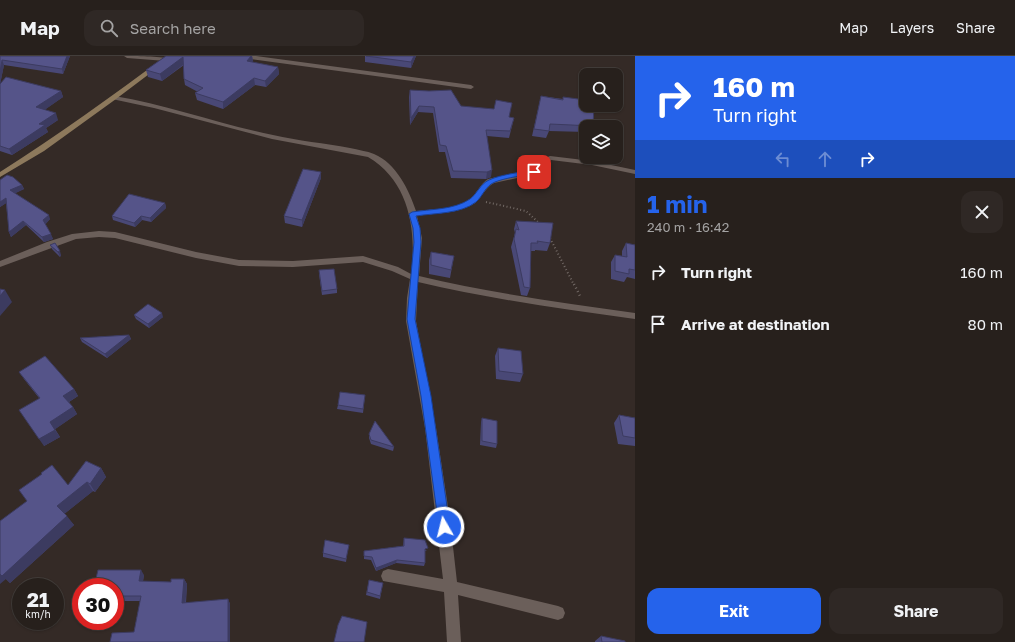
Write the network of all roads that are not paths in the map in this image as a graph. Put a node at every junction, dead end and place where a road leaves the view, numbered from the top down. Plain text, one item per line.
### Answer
1 (127, 56) edge
2 (243, 56) edge
3 (168, 57) edge
4 (471, 87) dead end
5 (114, 98) junction
6 (635, 172) edge
7 (0, 175) edge
8 (412, 214) junction
9 (0, 264) edge
10 (414, 278) junction
11 (635, 316) edge
12 (388, 576) dead end
13 (451, 587) junction
14 (558, 613) dead end
15 (454, 642) edge

1 - 3 street
2 - 4 street
3 - 5 street
5 - 7 street
5 - 8 street
6 - 8 street
8 - 10 street
9 - 10 street
10 - 11 street
10 - 13 street
12 - 13 street
13 - 14 street
13 - 15 street

